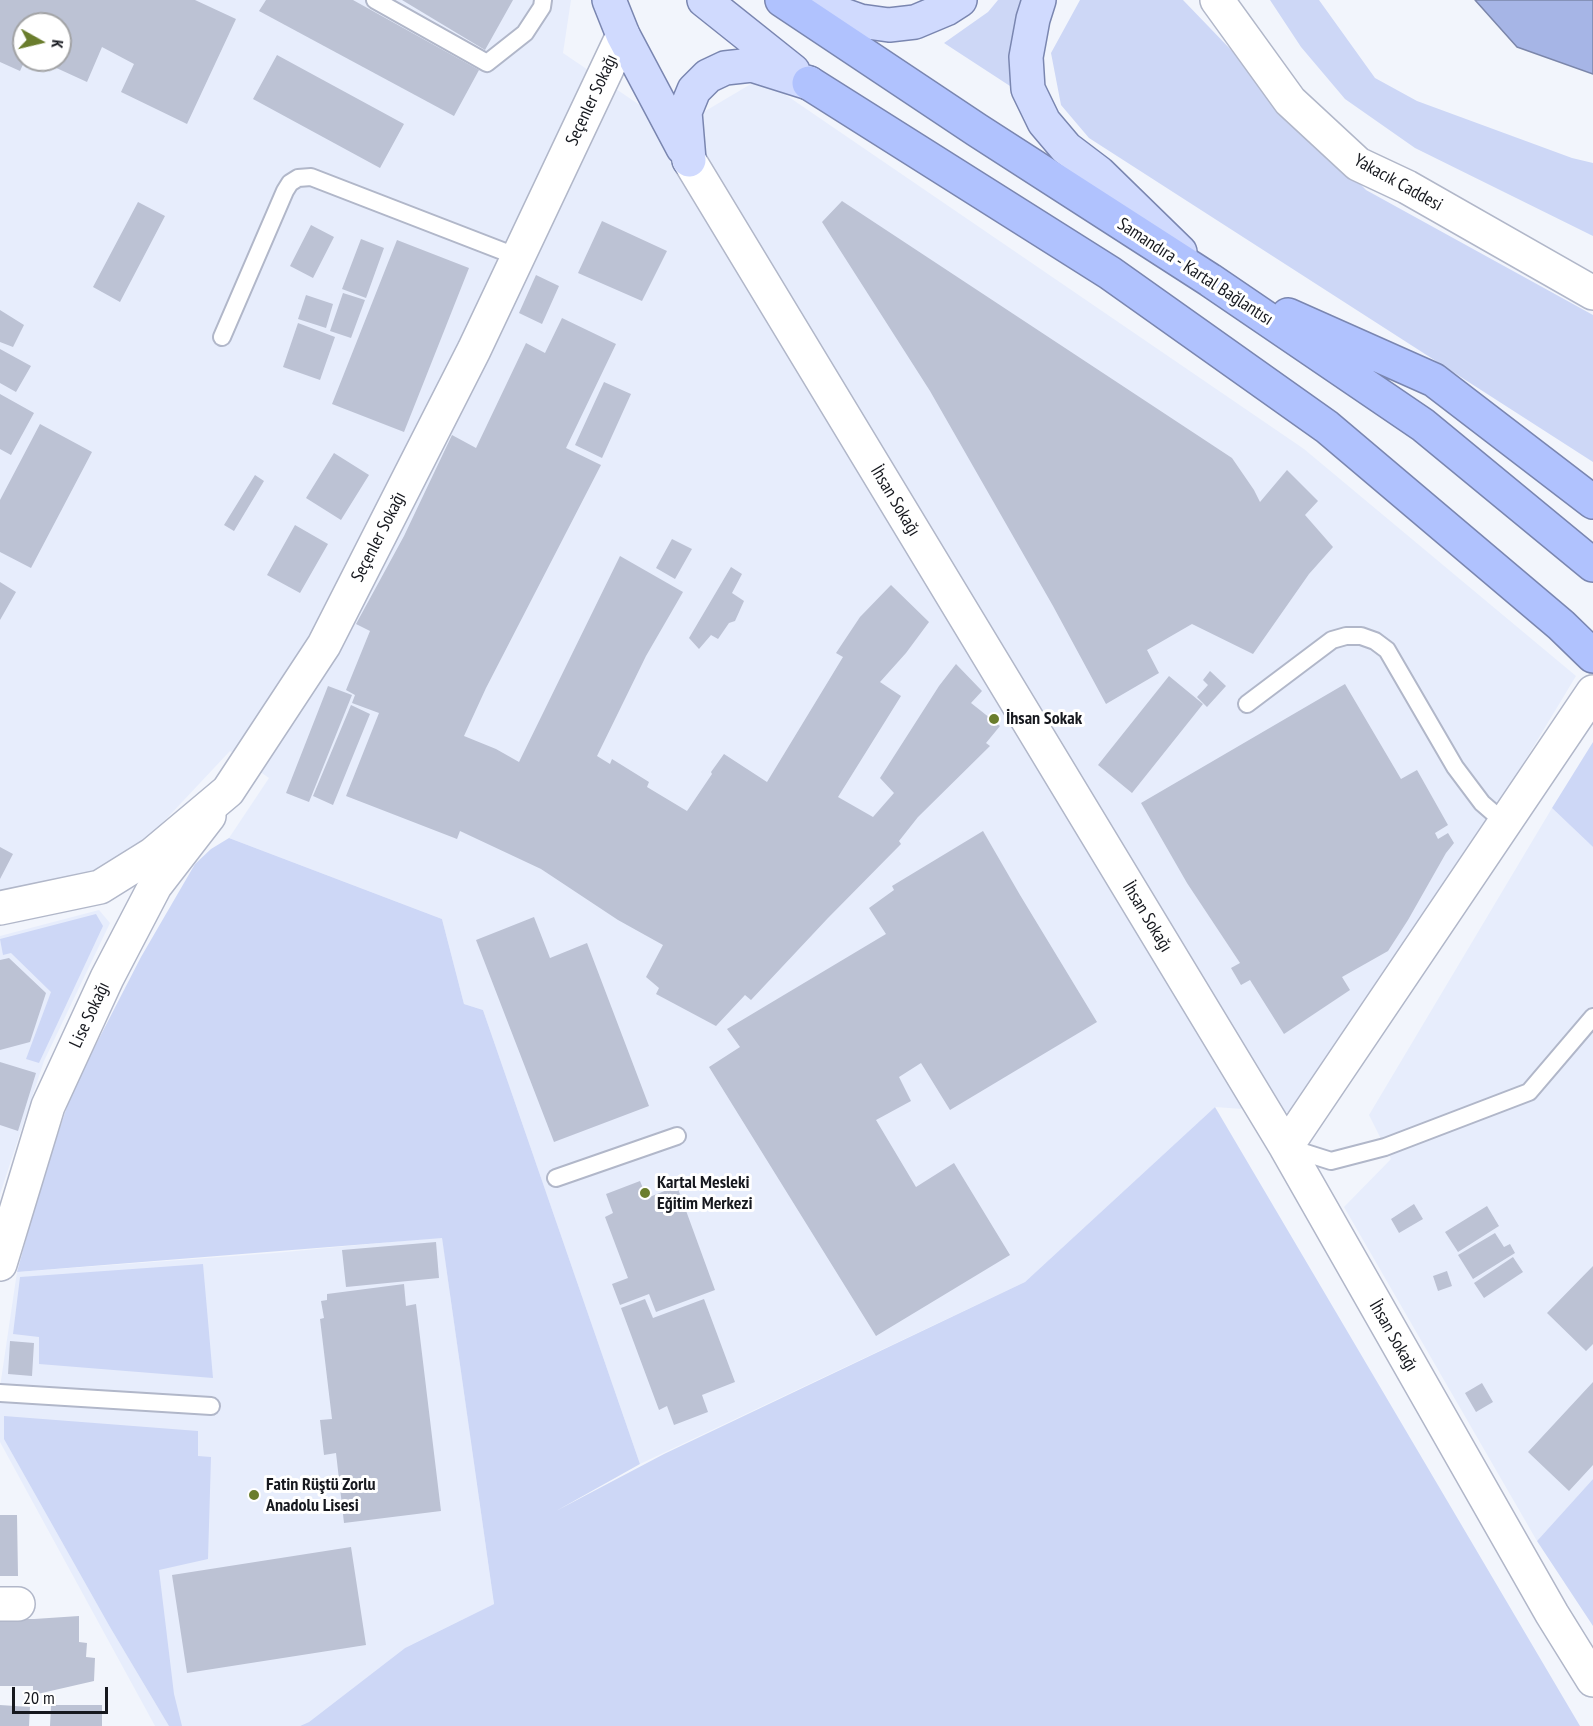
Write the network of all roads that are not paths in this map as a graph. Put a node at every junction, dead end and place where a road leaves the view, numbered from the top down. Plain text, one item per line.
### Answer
1 (375, 0) edge
2 (543, 0) edge
3 (609, 0) edge
4 (704, 0) edge
5 (782, 0) edge
6 (801, 0) edge
7 (960, 0) edge
8 (1217, 0) edge
9 (1042, 6) edge
10 (623, 35) junction
11 (808, 83) junction
12 (689, 160) junction
13 (518, 257) junction
14 (1210, 280) junction
15 (1593, 294) edge
16 (222, 337) dead end
17 (1593, 502) edge
18 (1593, 565) edge
19 (1593, 656) edge
20 (1593, 692) edge
21 (1247, 704) dead end
22 (228, 791) junction
23 (1505, 823) junction
24 (0, 908) edge
25 (1593, 1017) edge
26 (677, 1136) dead end
27 (1286, 1147) junction
28 (556, 1178) dead end
29 (0, 1264) edge
30 (0, 1393) edge
31 (211, 1406) dead end
32 (1593, 1680) edge

1 - 2 lane
3 - 10 main road
4 - 11 main road
5 - 14 highway, Samandıra - Kartal Bağlantısı
6 - 7 main road
8 - 15 street, Yakacık Caddesi
9 - 14 main road
10 - 12 main road
10 - 13 street, Seçenler Sokağı
11 - 12 main road
11 - 19 highway
12 - 27 street, İhsan Sokağı
13 - 16 lane
13 - 22 street, Seçenler Sokağı
14 - 17 highway
14 - 18 highway, Samandıra - Kartal Bağlantısı
20 - 23 street
21 - 23 lane
22 - 24 street, Seçenler Sokağı
22 - 29 street, Lise Sokağı
23 - 27 street
25 - 27 lane
26 - 28 lane
27 - 32 street, İhsan Sokağı
30 - 31 lane

